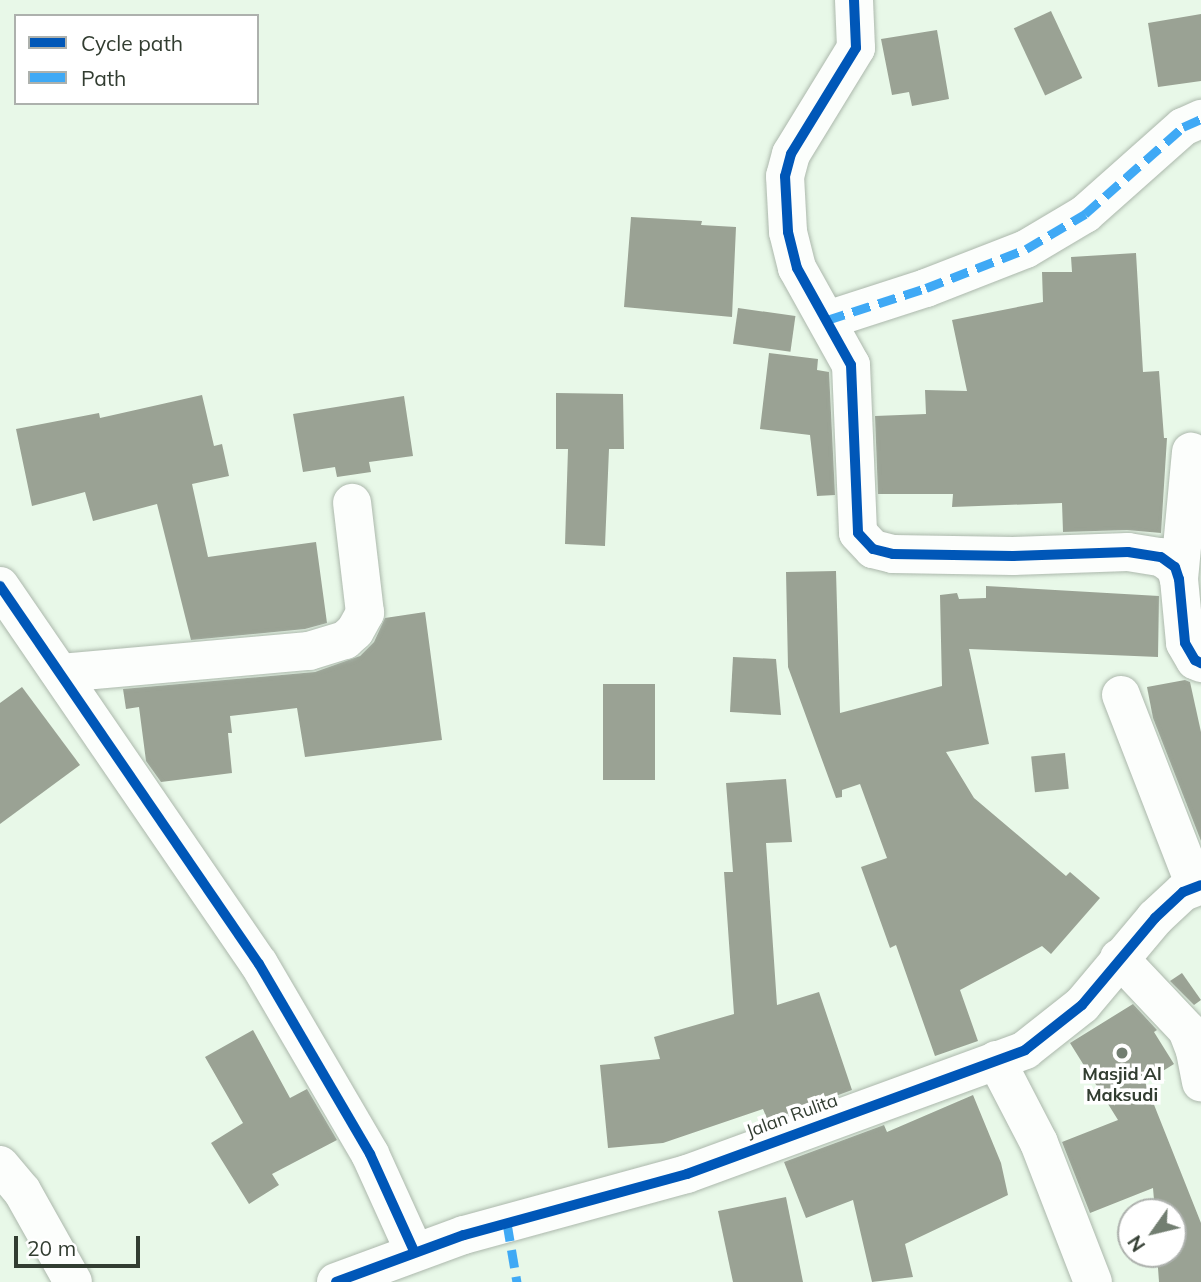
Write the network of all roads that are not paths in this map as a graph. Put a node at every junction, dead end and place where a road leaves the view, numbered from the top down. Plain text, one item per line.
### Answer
1 (854, 0) edge
2 (1201, 119) edge
3 (827, 320) junction
4 (1191, 452) dead end
5 (352, 503) dead end
6 (1179, 579) junction
7 (0, 586) edge
8 (1201, 663) edge
9 (61, 673) junction
10 (1121, 695) dead end
11 (1198, 886) edge
12 (1119, 958) junction
13 (996, 1060) junction
14 (1201, 1082) edge
15 (0, 1165) edge
16 (414, 1251) junction
17 (73, 1282) edge
18 (336, 1282) edge
19 (1093, 1282) edge

1 - 3 street
2 - 3 street
3 - 6 street
4 - 6 street
5 - 9 street
6 - 8 street
7 - 9 street
9 - 16 street
10 - 11 street
11 - 12 street, Jalan Rulita
12 - 13 street, Jalan Rulita
12 - 14 street
13 - 16 street, Jalan Rulita
13 - 19 street
15 - 17 street
16 - 18 street, Jalan Rulita

